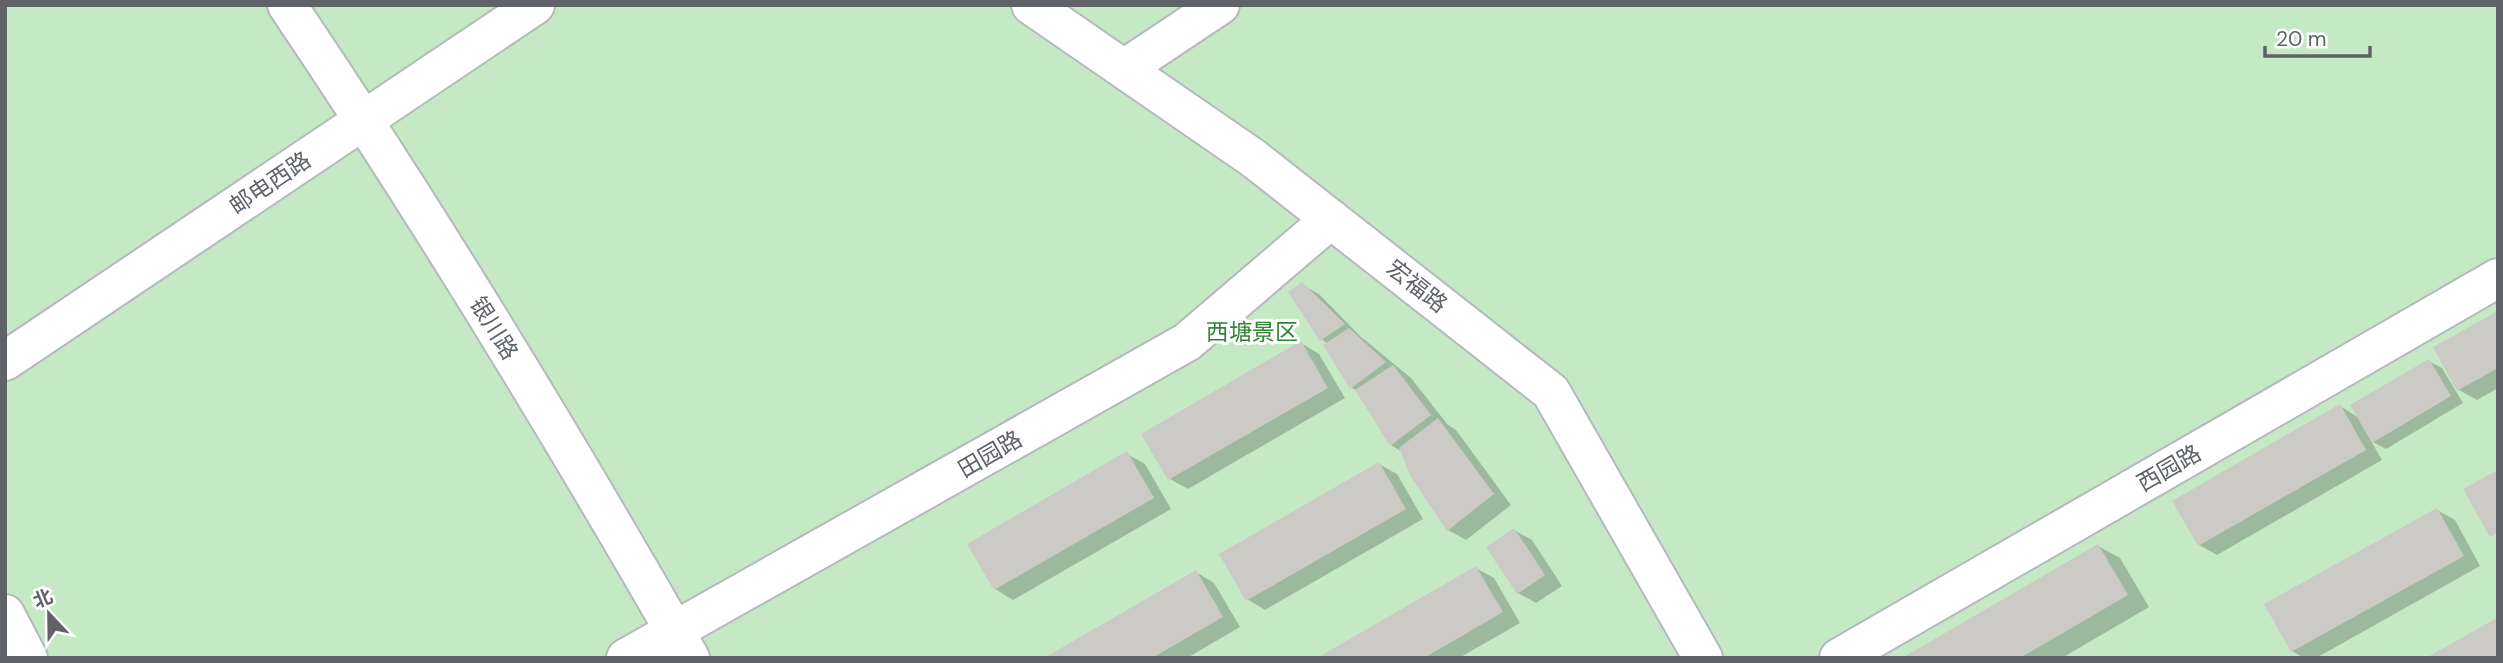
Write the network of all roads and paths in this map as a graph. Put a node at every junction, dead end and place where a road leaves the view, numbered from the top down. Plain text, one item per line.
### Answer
1 (287, 5) edge
2 (535, 5) edge
3 (1031, 5) edge
4 (1220, 5) edge
5 (1124, 69) junction
6 (365, 120) junction
7 (1331, 219) junction
8 (2498, 278) edge
9 (5, 361) edge
10 (5, 614) edge
11 (682, 644) edge
12 (28, 658) edge
13 (626, 658) edge
14 (1703, 658) edge
15 (1839, 658) edge

1 - 6 street, 银川路
2 - 6 street, 邮电西路
3 - 5 street, 宏福路
4 - 5 street
5 - 7 street, 宏福路
6 - 9 street, 邮电西路
6 - 11 street, 银川路
7 - 11 street, 田园路
7 - 14 street, 宏福路
8 - 15 street, 西园路
10 - 12 street
11 - 13 street, 田园路

